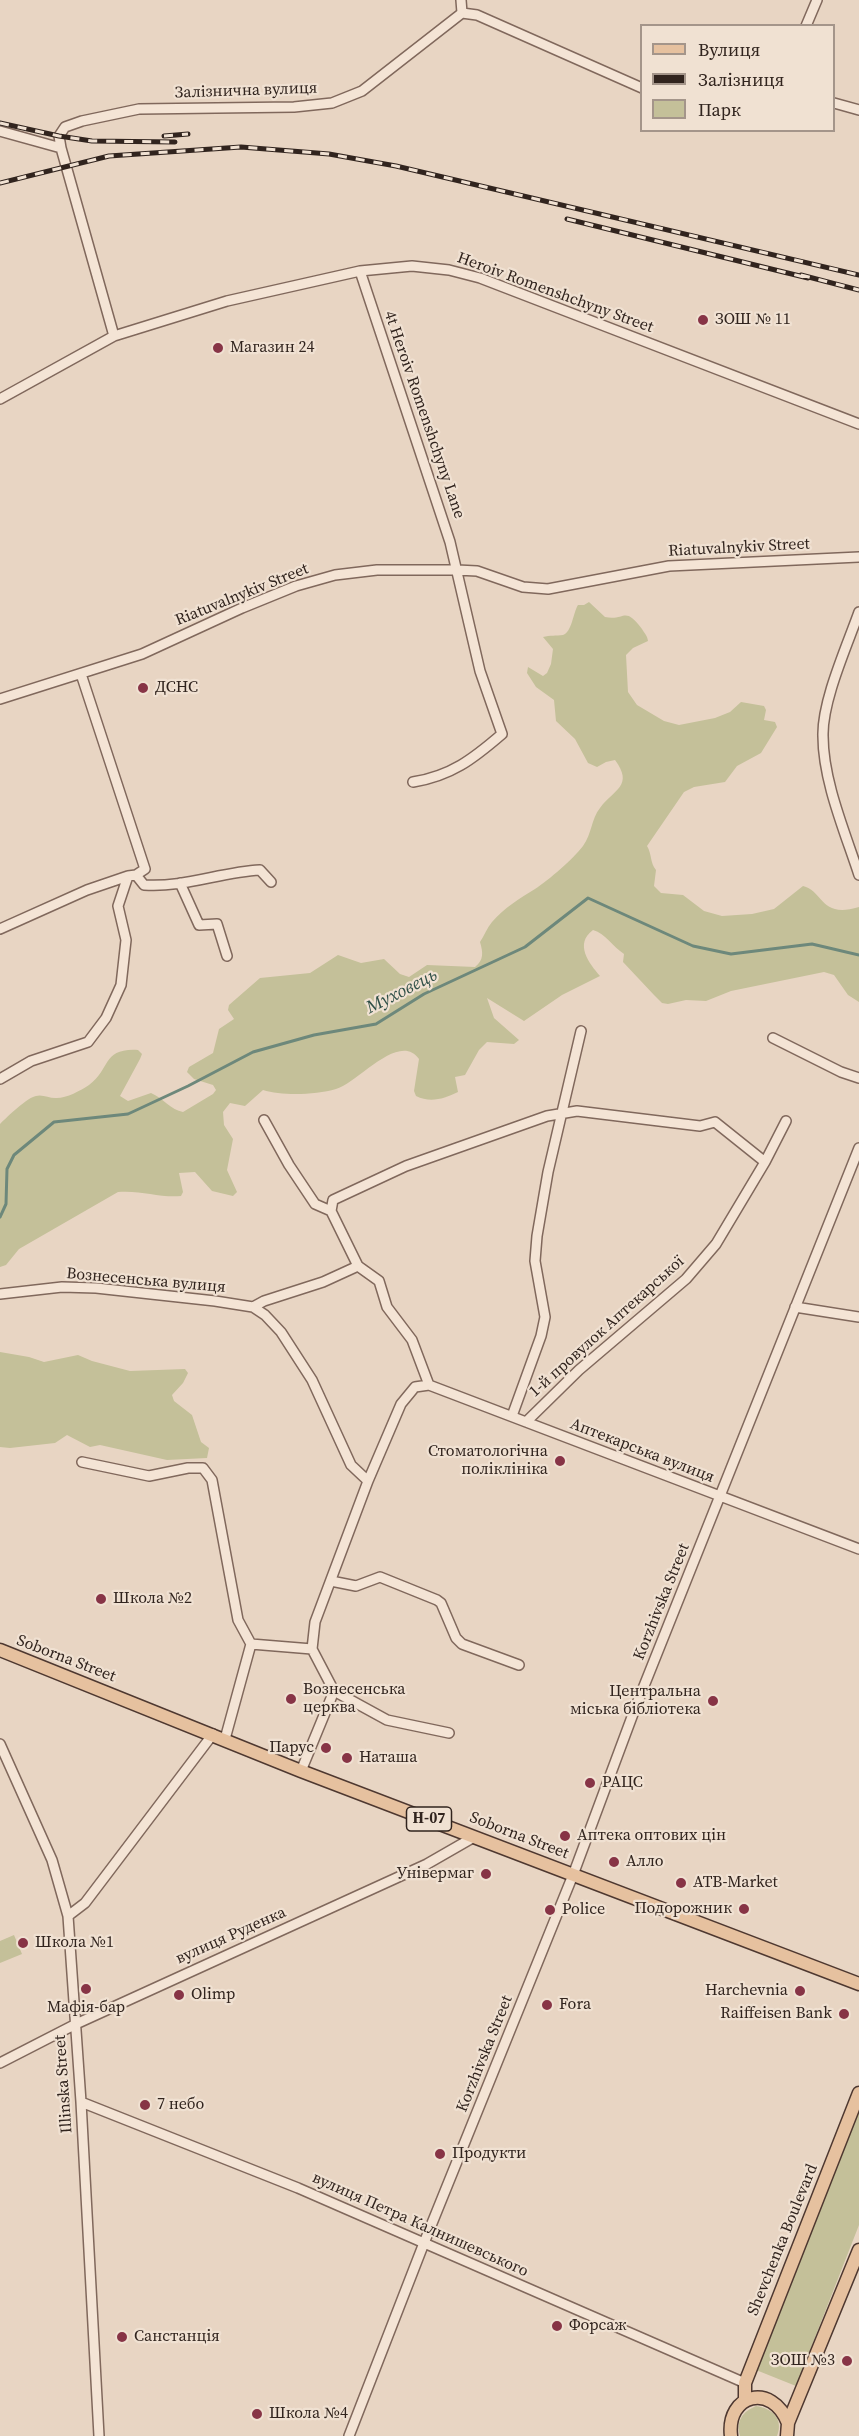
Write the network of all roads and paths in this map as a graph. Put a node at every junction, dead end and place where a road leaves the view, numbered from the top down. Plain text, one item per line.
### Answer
1 (461, 0) edge
2 (817, 0) edge
3 (462, 13) junction
4 (807, 24) edge
5 (640, 87) edge
6 (835, 103) edge
7 (859, 110) edge
8 (0, 131) edge
9 (60, 148) junction
10 (360, 271) junction
11 (114, 336) junction
12 (0, 399) edge
13 (859, 424) edge
14 (859, 556) edge
15 (457, 570) junction
16 (859, 612) edge
17 (81, 674) junction
18 (0, 699) edge
19 (412, 782) dead end
20 (132, 875) junction
21 (859, 875) edge
22 (271, 882) dead end
23 (180, 883) junction
24 (0, 929) edge
25 (227, 956) dead end
26 (581, 1031) dead end
27 (773, 1038) dead end
28 (859, 1078) edge
29 (0, 1079) edge
30 (561, 1114) junction
31 (264, 1120) dead end
32 (786, 1120) dead end
33 (859, 1148) edge
34 (765, 1162) junction
35 (331, 1211) junction
36 (358, 1266) junction
37 (0, 1294) edge
38 (253, 1307) junction
39 (795, 1307) junction
40 (859, 1317) edge
41 (429, 1385) junction
42 (512, 1416) junction
43 (526, 1422) junction
44 (82, 1462) dead end
45 (368, 1481) junction
46 (720, 1498) junction
47 (859, 1549) edge
48 (331, 1581) junction
49 (251, 1644) junction
50 (312, 1649) junction
51 (0, 1650) edge
52 (519, 1665) dead end
53 (334, 1691) junction
54 (449, 1733) dead end
55 (219, 1736) junction
56 (0, 1744) edge
57 (301, 1771) junction
58 (474, 1837) junction
59 (573, 1875) junction
60 (68, 1916) junction
61 (859, 1984) edge
62 (76, 2024) junction
63 (0, 2063) edge
64 (859, 2093) edge
65 (81, 2102) junction
66 (424, 2243) junction
67 (859, 2250) edge
68 (745, 2383) junction
69 (745, 2401) junction
70 (788, 2423) junction
71 (99, 2436) edge
72 (349, 2436) edge
73 (731, 2436) edge
74 (787, 2436) edge

1 - 3 street
2 - 4 street
3 - 5 street
3 - 9 street, Залізнична вулиця
6 - 7 street
8 - 9 street
9 - 11 street
10 - 11 street, Heroiv Romenshchyny Street
10 - 13 street, Heroiv Romenshchyny Street
10 - 15 street, 4t Heroiv Romenshchyny Lane
11 - 12 street, Heroiv Romenshchyny Street
14 - 15 street, Riatuvalnykiv Street
15 - 17 street, Riatuvalnykiv Street
15 - 19 street, 4t Heroiv Romenshchyny Lane
16 - 21 street
17 - 18 street, Riatuvalnykiv Street
17 - 20 street
20 - 23 street
20 - 24 street
20 - 29 street
22 - 23 street
23 - 25 street
26 - 30 street
27 - 28 street
30 - 34 street
30 - 35 street
30 - 42 street
31 - 35 street
32 - 34 street, 1-й провулок Аптекарської
33 - 39 street, Korzhivska Street
34 - 43 street, 1-й провулок Аптекарської
35 - 36 street
36 - 38 street
36 - 41 street
37 - 38 street, Вознесенська вулиця
38 - 45 street
39 - 40 street
39 - 46 street, Korzhivska Street
41 - 42 street, Аптекарська вулиця
41 - 45 street, Аптекарська вулиця
42 - 43 street, Аптекарська вулиця
43 - 46 street, Аптекарська вулиця
44 - 49 street
45 - 48 street
46 - 47 street, Аптекарська вулиця
46 - 59 street, Korzhivska Street
48 - 50 street
48 - 52 street
49 - 50 street
49 - 55 street
50 - 53 street
51 - 55 main road, Soborna Street / Н-07
53 - 54 street
53 - 57 street
55 - 57 main road, Soborna Street / Н-07
55 - 60 street
56 - 60 street, Illinska Street
57 - 58 main road, Soborna Street / Н-07
58 - 59 main road, Soborna Street / Н-07
58 - 62 street, вулиця Руденка
59 - 61 main road, Soborna Street / Н-07
59 - 66 street, Korzhivska Street
60 - 62 street, Illinska Street
62 - 63 street, вулиця Руденка
62 - 65 street, Illinska Street
64 - 68 main road, Shevchenka Boulevard
65 - 66 street, вулиця Петра Калнишевського
65 - 71 street, Illinska Street
66 - 68 street, вулиця Петра Калнишевського
66 - 72 street, Korzhivska Street
67 - 70 main road
68 - 69 main road, Shevchenka Boulevard
69 - 70 main road
69 - 73 main road
70 - 74 main road

